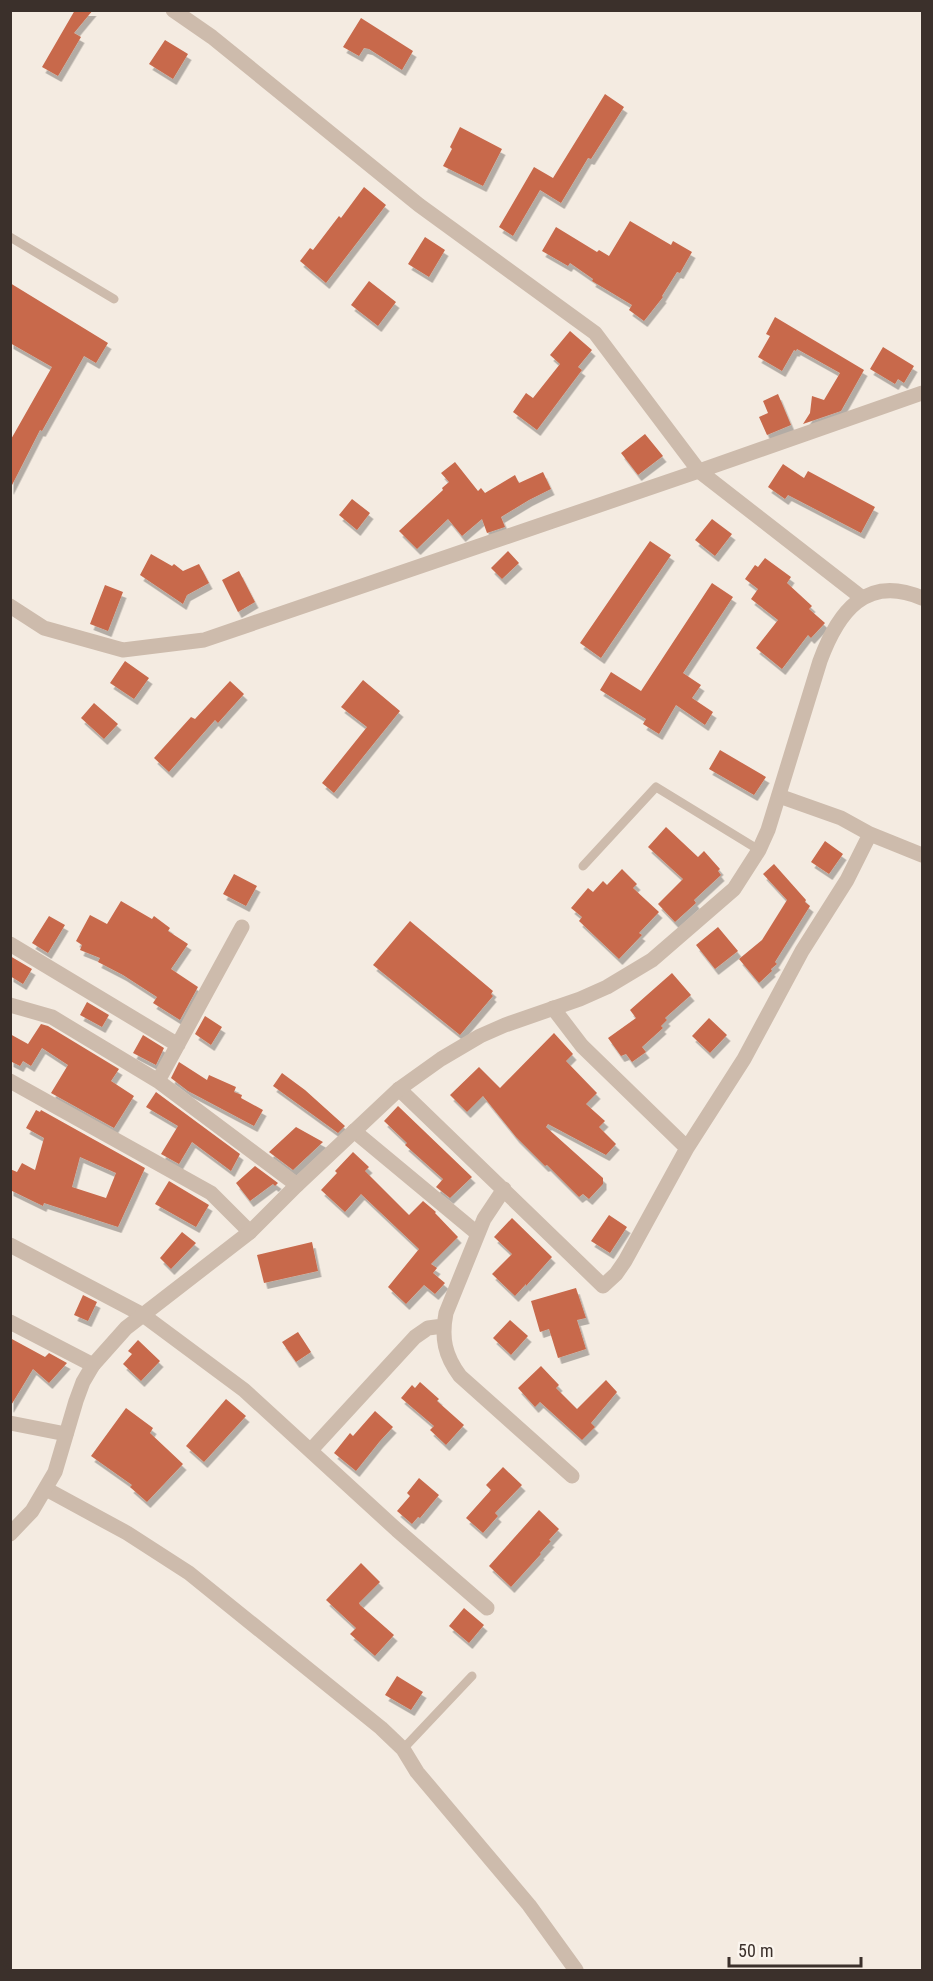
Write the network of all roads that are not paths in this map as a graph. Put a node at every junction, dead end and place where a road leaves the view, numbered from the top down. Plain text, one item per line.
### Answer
1 (173, 10) edge
2 (10, 237) edge
3 (114, 299) dead end
4 (922, 393) edge
5 (699, 471) junction
6 (861, 597) junction
7 (922, 598) edge
8 (10, 606) edge
9 (779, 796) junction
10 (870, 834) junction
11 (759, 850) junction
12 (922, 855) edge
13 (584, 866) dead end
14 (242, 927) dead end
15 (10, 944) edge
16 (10, 1005) edge
17 (553, 1008) junction
18 (178, 1045) junction
19 (10, 1081) edge
20 (158, 1081) junction
21 (399, 1089) junction
22 (354, 1131) junction
23 (687, 1148) junction
24 (297, 1185) junction
25 (504, 1189) junction
26 (250, 1232) junction
27 (478, 1234) junction
28 (10, 1245) edge
29 (143, 1315) junction
30 (10, 1322) edge
31 (443, 1326) junction
32 (93, 1365) junction
33 (10, 1423) edge
34 (66, 1434) junction
35 (311, 1450) junction
36 (572, 1476) dead end
37 (45, 1490) junction
38 (10, 1534) edge
39 (487, 1608) dead end
40 (472, 1676) dead end
41 (403, 1749) junction
42 (576, 1971) edge

1 - 5 street
2 - 3 lane
4 - 5 street
5 - 6 street
5 - 8 street
6 - 7 street
6 - 9 street
9 - 10 street
9 - 11 street
10 - 12 street
10 - 23 street
11 - 13 lane
11 - 17 street
14 - 18 street
15 - 18 street
16 - 20 street
17 - 21 street
17 - 23 street
18 - 20 street
19 - 26 street
20 - 24 street
21 - 22 street
21 - 25 street
22 - 24 street
22 - 27 street
23 - 25 street
24 - 26 street
25 - 27 street
26 - 29 street
27 - 31 street
28 - 29 street
29 - 32 street
29 - 35 street
30 - 32 street
31 - 35 street
31 - 36 street
32 - 34 street
33 - 34 street
34 - 37 street
35 - 39 street
37 - 38 street
37 - 41 street
40 - 41 lane
41 - 42 street

